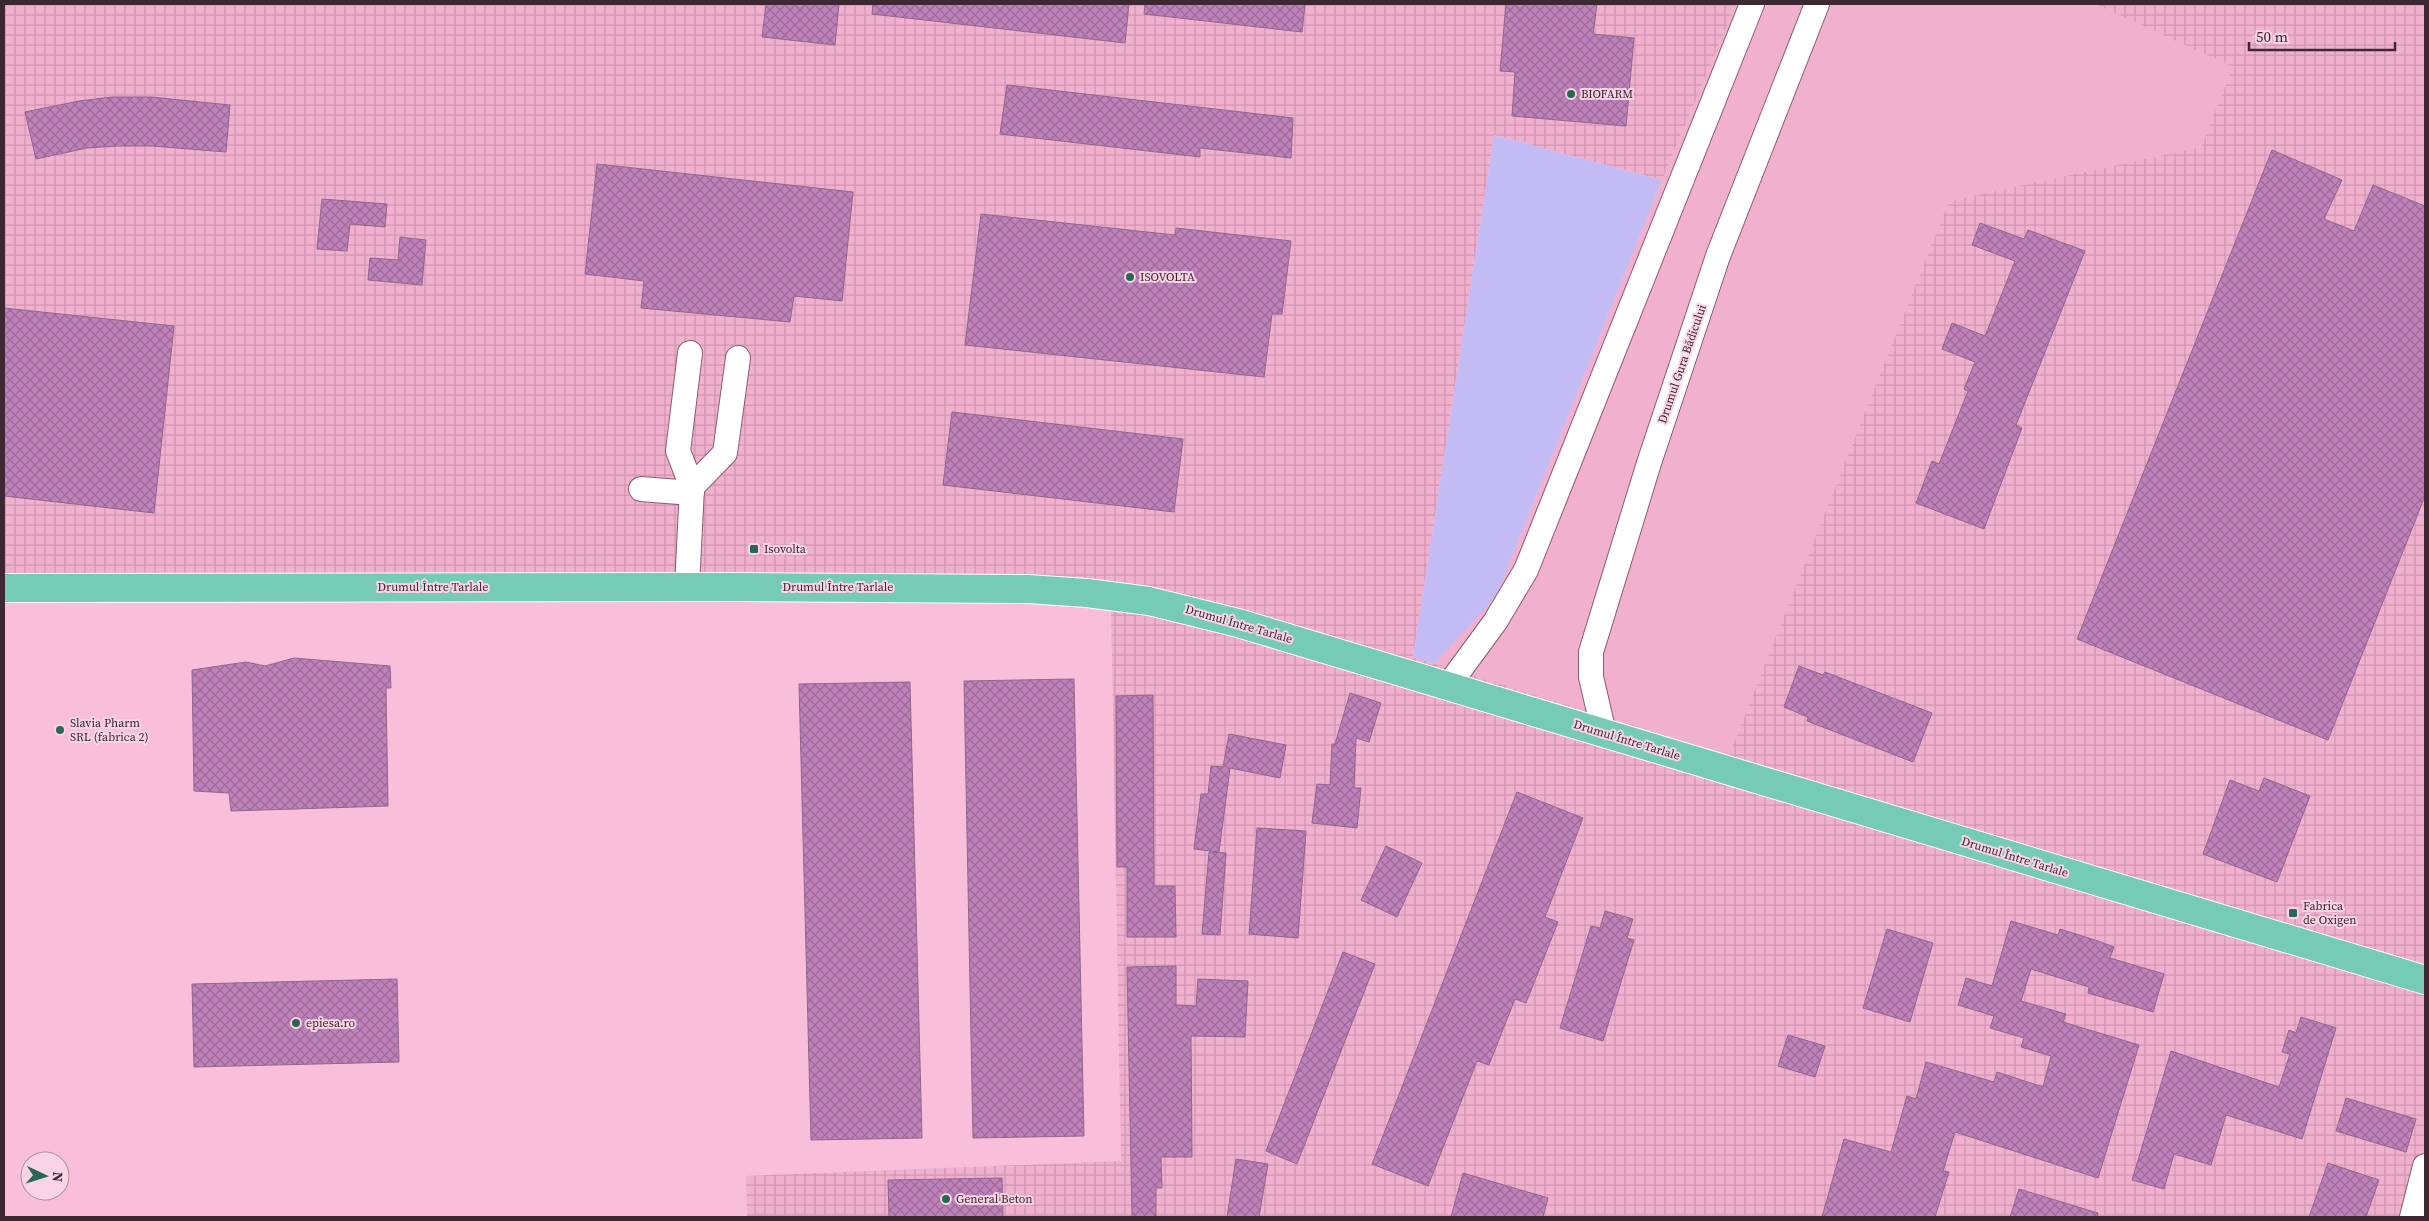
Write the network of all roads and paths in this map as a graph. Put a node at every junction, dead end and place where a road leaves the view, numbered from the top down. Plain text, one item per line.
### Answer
1 (1752, 4) edge
2 (1817, 4) edge
3 (690, 353) dead end
4 (738, 358) dead end
5 (641, 489) dead end
6 (692, 490) junction
7 (687, 587) junction
8 (4, 588) edge
9 (1448, 686) junction
10 (1604, 733) junction
11 (2425, 980) edge
12 (2425, 1166) edge
13 (2412, 1217) edge

1 - 9 street
2 - 10 street, Drumul Gura Bădicului
3 - 6 street
4 - 6 street
5 - 6 street
6 - 7 street
7 - 8 main road, Drumul Între Tarlale
7 - 9 main road, Drumul Între Tarlale
9 - 10 main road, Drumul Între Tarlale
10 - 11 main road, Drumul Între Tarlale
12 - 13 street

